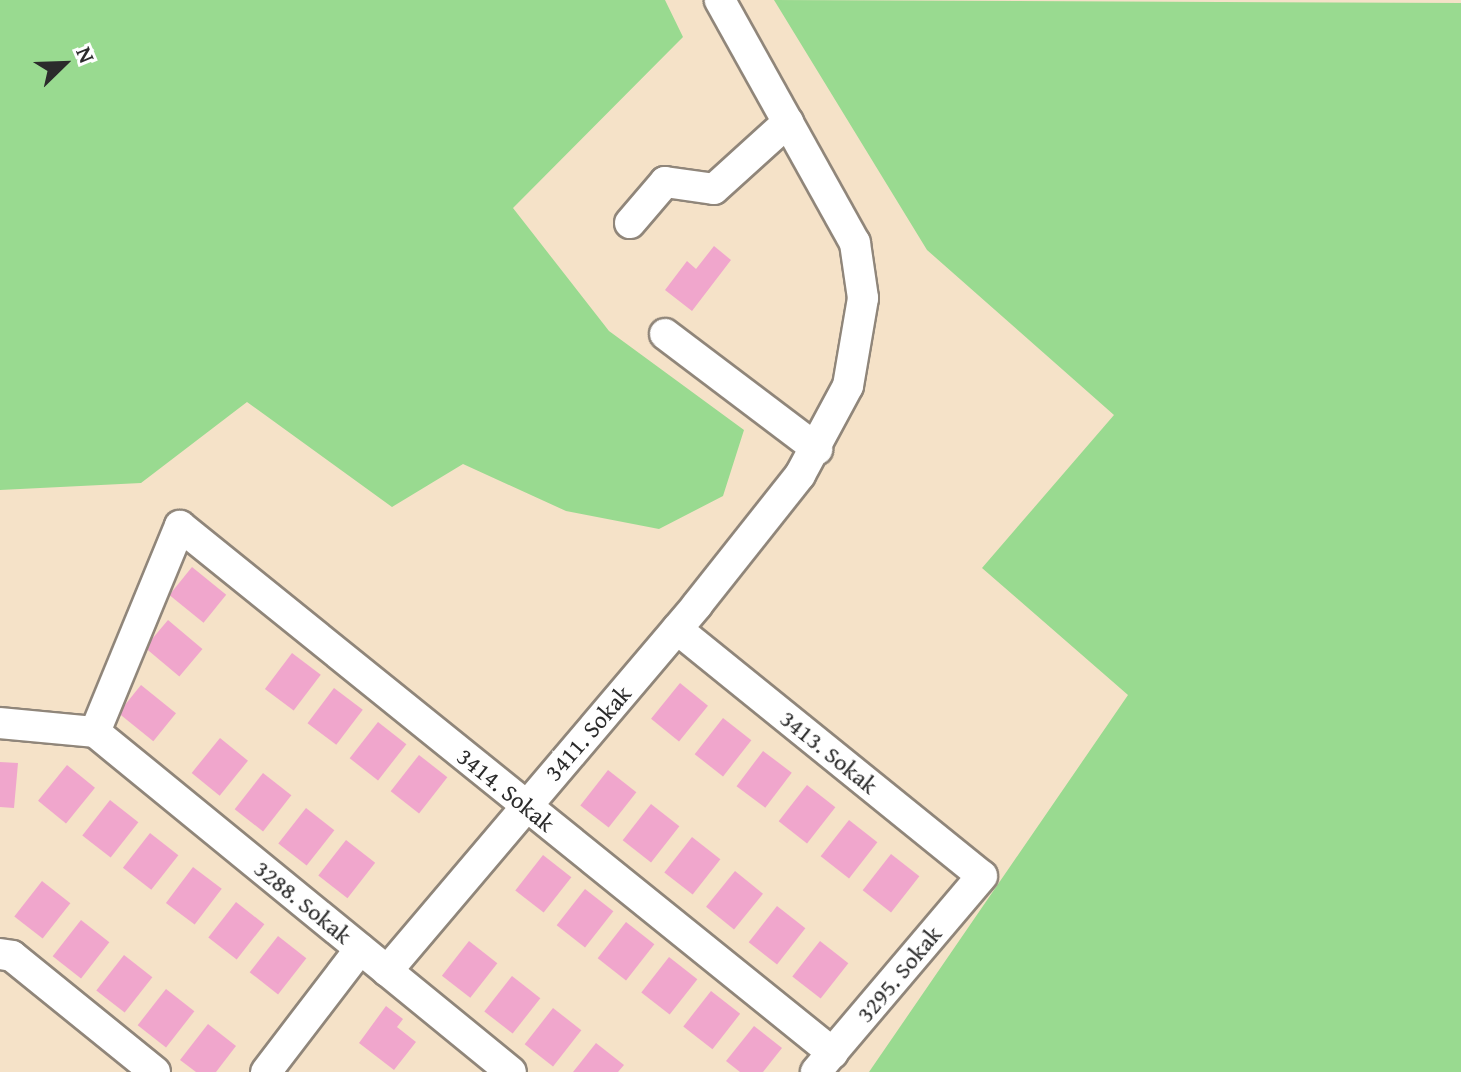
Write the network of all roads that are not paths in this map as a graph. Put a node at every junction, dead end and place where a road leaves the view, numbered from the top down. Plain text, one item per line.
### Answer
1 (720, 0) edge
2 (788, 122) junction
3 (630, 223) dead end
4 (665, 334) dead end
5 (817, 449) junction
6 (677, 629) junction
7 (0, 723) edge
8 (95, 732) junction
9 (525, 806) junction
10 (982, 876) joint
11 (360, 949) junction
12 (0, 954) edge
13 (387, 971) junction
14 (825, 1062) edge
15 (155, 1072) edge
16 (266, 1072) edge
17 (511, 1072) edge

1 - 2 street, 3411. Sokak
2 - 3 street
2 - 5 street, 3411. Sokak
4 - 5 street
5 - 6 street, 3411. Sokak
6 - 9 street, 3411. Sokak
6 - 10 street, 3413. Sokak
7 - 8 street
8 - 9 street, 3414. Sokak
8 - 11 street, 3288. Sokak
9 - 13 street, 3411. Sokak
9 - 14 street, 3414. Sokak
10 - 14 street, 3295. Sokak
11 - 13 street, 3288. Sokak
11 - 16 street
12 - 15 street
13 - 17 street, 3288. Sokak

